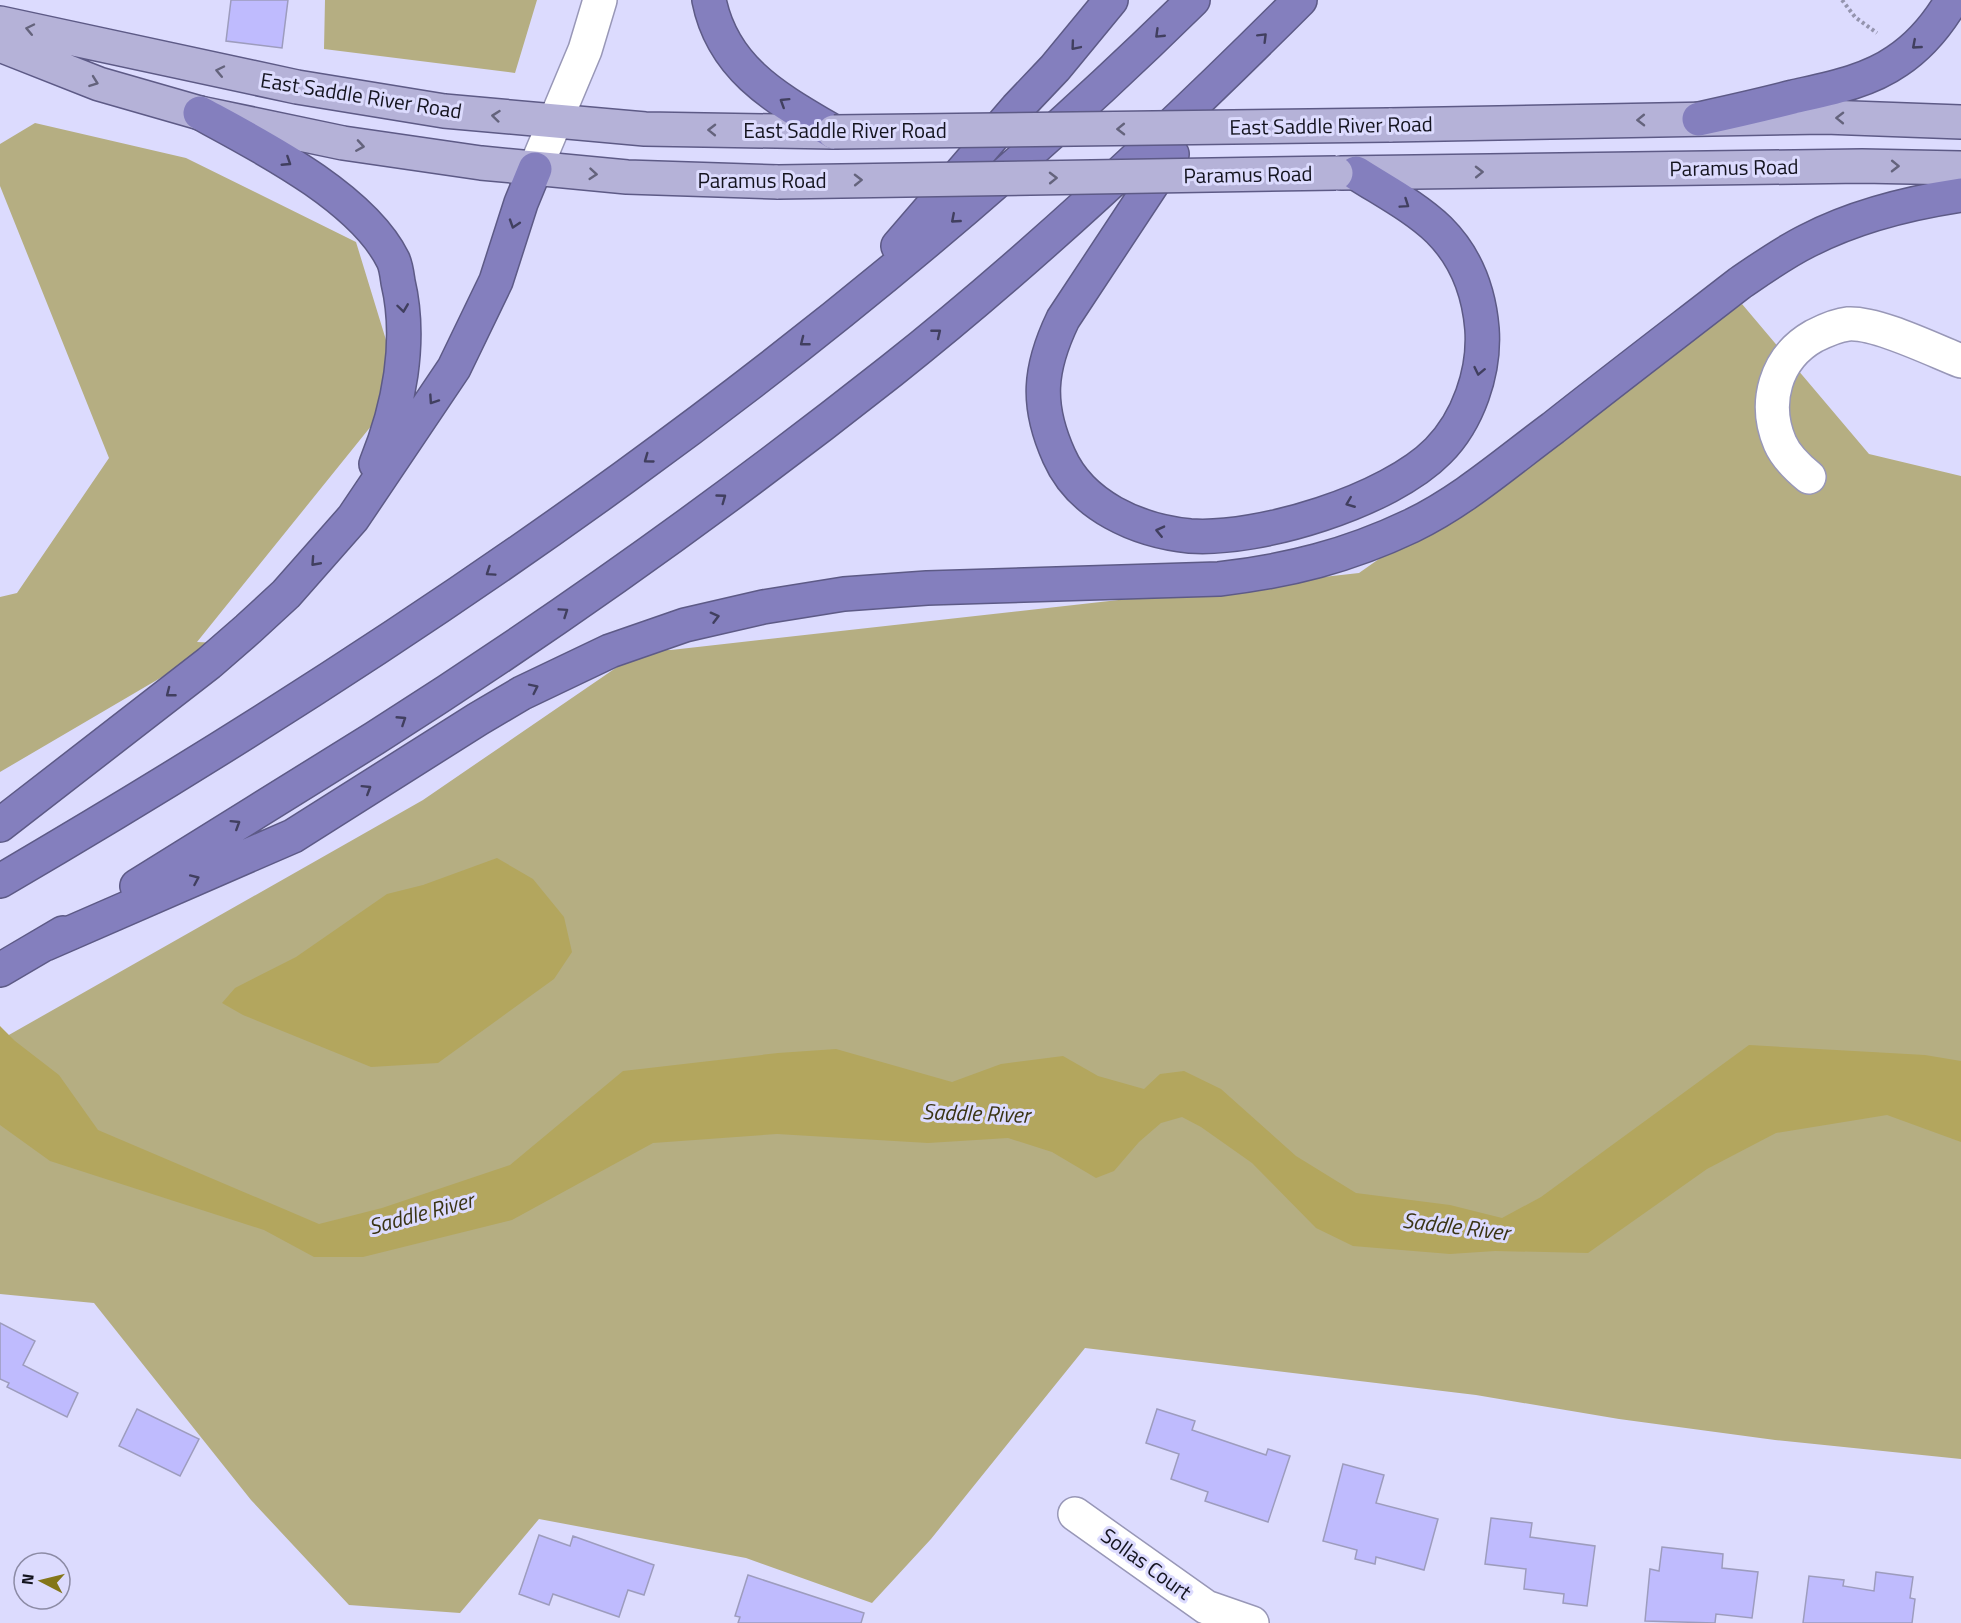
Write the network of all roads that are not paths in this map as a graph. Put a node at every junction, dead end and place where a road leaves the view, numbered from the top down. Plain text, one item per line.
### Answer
1 (600, 0) edge
2 (709, 0) edge
3 (1111, 0) edge
4 (1193, 0) edge
5 (1300, 0) edge
6 (1953, 0) edge
7 (0, 23) edge
8 (0, 45) edge
9 (1226, 74) junction
10 (200, 113) junction
11 (1699, 119) junction
12 (554, 122) junction
13 (1961, 122) edge
14 (834, 132) junction
15 (1961, 168) edge
16 (535, 169) junction
17 (1346, 173) junction
18 (1961, 195) edge
19 (834, 320) junction
20 (1961, 360) edge
21 (1809, 477) dead end
22 (352, 518) junction
23 (0, 825) edge
24 (0, 881) edge
25 (45, 944) junction
26 (0, 970) edge
27 (1075, 1514) dead end
28 (1252, 1623) edge

1 - 12 street
14 -> 2 highway
3 -> 19 highway
4 -> 19 highway
9 -> 5 highway
6 -> 11 highway
12 -> 7 main road, East Saddle River Road
8 -> 10 main road
17 -> 9 highway
25 -> 9 highway
10 -> 16 main road
10 -> 22 highway
13 -> 11 main road
11 -> 14 main road, East Saddle River Road, bridge
14 -> 12 main road, East Saddle River Road
12 - 16 street
17 -> 15 main road, Paramus Road
16 -> 17 main road, Paramus Road, bridge
16 -> 22 highway
25 -> 18 highway
19 -> 24 highway
20 - 21 street
22 -> 23 highway
25 - 26 highway
27 - 28 street, Sollas Court

